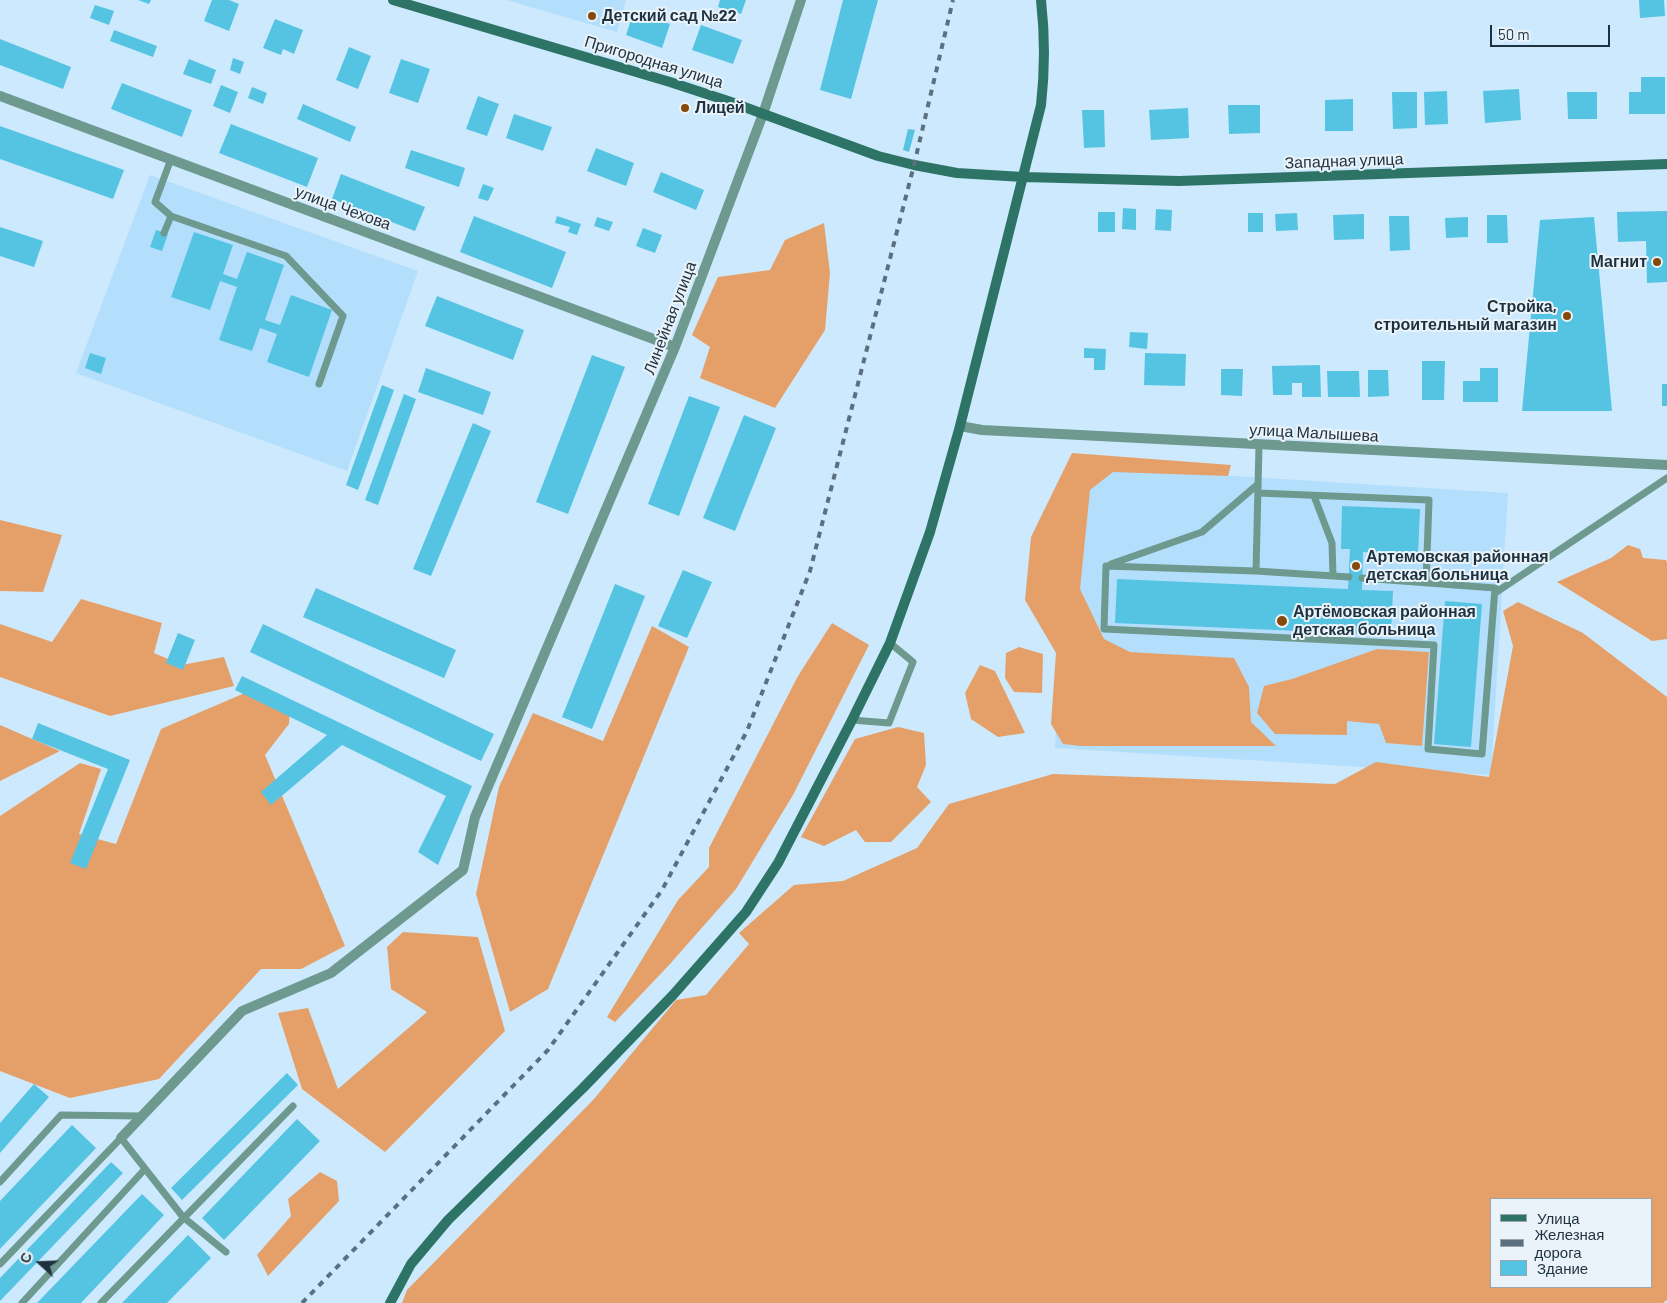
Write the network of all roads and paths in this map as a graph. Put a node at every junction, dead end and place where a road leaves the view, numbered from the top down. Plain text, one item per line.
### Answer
1 (393, 0) edge
2 (801, 0) edge
3 (1040, 0) edge
4 (0, 96) edge
5 (763, 114) junction
6 (171, 160) junction
7 (1667, 164) edge
8 (1023, 178) junction
9 (171, 216) junction
10 (164, 233) dead end
11 (676, 347) junction
12 (319, 384) dead end
13 (960, 426) junction
14 (1259, 445) junction
15 (1667, 465) edge
16 (1667, 478) edge
17 (1257, 485) junction
18 (1258, 493) junction
19 (1314, 496) junction
20 (1106, 566) junction
21 (1256, 571) junction
22 (1333, 576) junction
23 (1349, 577) dead end
24 (1362, 578) dead end
25 (1426, 583) junction
26 (1495, 593) junction
27 (890, 643) junction
28 (852, 720) junction
29 (293, 1106) dead end
30 (142, 1116) junction
31 (121, 1138) junction
32 (145, 1169) junction
33 (0, 1182) edge
34 (183, 1217) junction
35 (226, 1252) dead end
36 (0, 1264) edge
37 (22, 1303) edge
38 (101, 1303) edge
39 (390, 1303) edge

1 - 5 main road, Пригородная улица
2 - 5 street, Линейная улица
3 - 8 main road
4 - 6 street, улица Чехова
5 - 8 main road, Пригородная улица
5 - 11 street, Линейная улица
6 - 9 lane
6 - 11 street, улица Чехова
7 - 8 main road, Западная улица
8 - 13 main road
9 - 10 lane
9 - 12 lane
11 - 30 street, Линейная улица
13 - 14 street, улица Малышева
13 - 27 main road
14 - 15 street, улица Малышева
14 - 17 lane
16 - 26 lane
17 - 18 lane
17 - 20 lane
18 - 19 lane
18 - 21 lane
19 - 22 lane
19 - 25 lane
20 - 21 lane
20 - 26 lane
21 - 22 lane
22 - 23 lane
24 - 25 lane
25 - 26 lane
27 - 28 main road
27 - 28 lane
28 - 39 main road
29 - 34 lane
30 - 31 street, Линейная улица
30 - 33 lane
31 - 32 lane
31 - 36 lane
32 - 34 lane
32 - 37 lane
34 - 35 lane
34 - 38 lane

